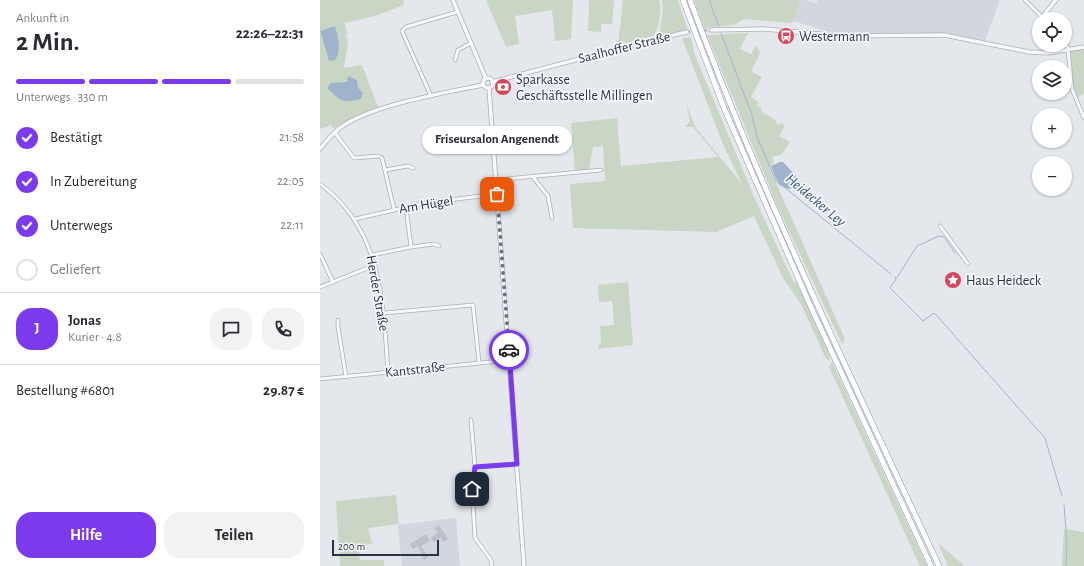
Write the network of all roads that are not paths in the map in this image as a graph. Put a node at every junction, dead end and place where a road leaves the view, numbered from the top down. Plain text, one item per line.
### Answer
1 (453, 0) edge
2 (683, 0) edge
3 (690, 0) edge
4 (1025, 0) edge
5 (1056, 0) edge
6 (457, 12) junction
7 (1037, 12) edge
8 (1047, 12) edge
9 (711, 30) tunnel mouth
10 (687, 32) tunnel mouth
11 (471, 43) junction
12 (1084, 47) edge
13 (1072, 48) edge
14 (1053, 52) edge
15 (1068, 52) edge
16 (455, 60) dead end
17 (486, 79) junction
18 (492, 82) junction
19 (483, 85) junction
20 (489, 88) junction
21 (430, 96) junction
22 (1084, 118) edge
23 (335, 133) junction
24 (320, 149) edge
25 (413, 168) dead end
26 (385, 170) junction
27 (601, 170) dead end
28 (533, 177) junction
29 (496, 180) junction
30 (320, 184) edge
31 (497, 194) junction
32 (406, 207) junction
33 (394, 209) junction
34 (552, 218) dead end
35 (355, 219) junction
36 (940, 226) dead end
37 (411, 246) junction
38 (439, 246) dead end
39 (320, 254) edge
40 (372, 255) junction
41 (968, 264) dead end
42 (374, 265) junction
43 (333, 282) junction
44 (320, 287) edge
45 (384, 313) junction
46 (338, 320) dead end
47 (510, 360) junction
48 (478, 362) junction
49 (388, 372) junction
50 (346, 377) junction
51 (320, 380) edge
52 (471, 420) dead end
53 (517, 464) junction
54 (475, 467) junction
55 (492, 566) edge
56 (524, 566) edge
57 (931, 566) edge
58 (939, 566) edge

1 - 6 street
2 - 57 highway
3 - 58 highway
4 - 7 street
5 - 8 street
6 - 11 street
6 - 21 street
9 - 14 street
10 - 18 street, Saalhoffer Straße
11 - 16 street
11 - 17 street
12 - 13 street
15 - 22 street
17 - 18 street
17 - 19 street
18 - 20 street
19 - 20 street
19 - 21 street
20 - 29 street
21 - 23 street
23 - 24 street
23 - 26 street
25 - 26 street
26 - 33 street
27 - 28 street
28 - 29 street
28 - 34 street
29 - 31 street
30 - 35 street, Herder Straße
31 - 32 street, Am Hügel
31 - 47 street
32 - 33 street, Am Hügel
32 - 37 street
33 - 35 street, Am Hügel
35 - 40 street, Herder Straße
36 - 41 street
37 - 38 street
37 - 40 street
39 - 43 street
40 - 42 street, Herder Straße
42 - 43 street
42 - 45 street, Herder Straße
43 - 44 street
45 - 48 street
45 - 49 street, Herder Straße
46 - 50 street
47 - 48 street, Kantstraße
47 - 53 street
48 - 49 street, Kantstraße
49 - 50 street, Kantstraße
50 - 51 street, Kantstraße
52 - 54 street
53 - 54 street
53 - 56 street
54 - 55 street

